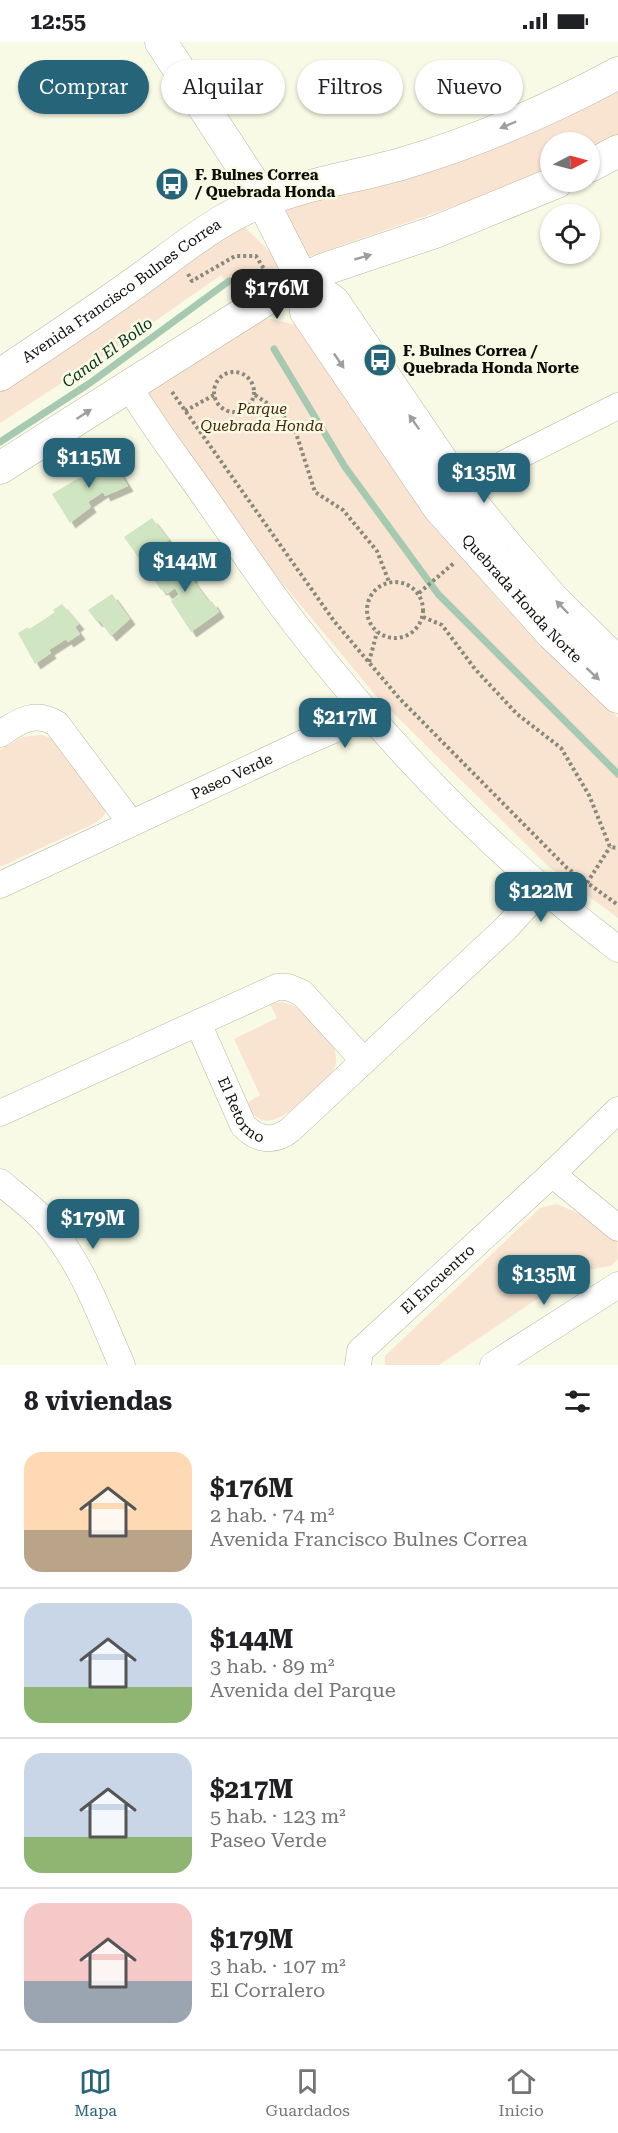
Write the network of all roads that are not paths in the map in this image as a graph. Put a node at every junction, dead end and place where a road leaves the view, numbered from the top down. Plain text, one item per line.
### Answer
1 (161, 42) edge
2 (618, 73) edge
3 (618, 152) edge
4 (600, 161) edge
5 (540, 189) edge
6 (262, 201) junction
7 (302, 279) junction
8 (0, 375) edge
9 (128, 385) junction
10 (618, 406) edge
11 (0, 468) edge
12 (451, 500) junction
13 (618, 663) edge
14 (618, 697) edge
15 (367, 713) junction
16 (0, 734) edge
17 (131, 824) junction
18 (0, 885) edge
19 (543, 888) junction
20 (618, 949) edge
21 (198, 1023) junction
22 (364, 1061) junction
23 (618, 1110) edge
24 (0, 1113) edge
25 (552, 1174) junction
26 (0, 1182) edge
27 (618, 1228) edge
28 (618, 1284) edge
29 (122, 1365) edge
30 (358, 1365) edge
31 (493, 1365) edge

1 - 6 street
2 -> 6 street, Avenida Francisco Bulnes Correa
3 - 4 street
7 -> 5 street
6 - 7 street
6 - 8 street, Avenida Francisco Bulnes Correa
7 - 9 street
7 - 12 street, Quebrada Honda Norte
11 -> 9 street
9 - 15 street
10 - 12 street
13 -> 12 street, Quebrada Honda Norte
12 -> 14 street, Quebrada Honda Norte
15 - 17 street, Paseo Verde
15 - 19 street
16 - 17 street
17 - 18 street, Paseo Verde
19 - 20 street
19 - 22 street, El Retorno
21 - 22 street
21 - 22 street, El Retorno
21 - 24 street
23 - 25 street, El Encuentro
25 - 27 street
25 - 30 street, El Encuentro
26 - 29 street
28 - 31 street

